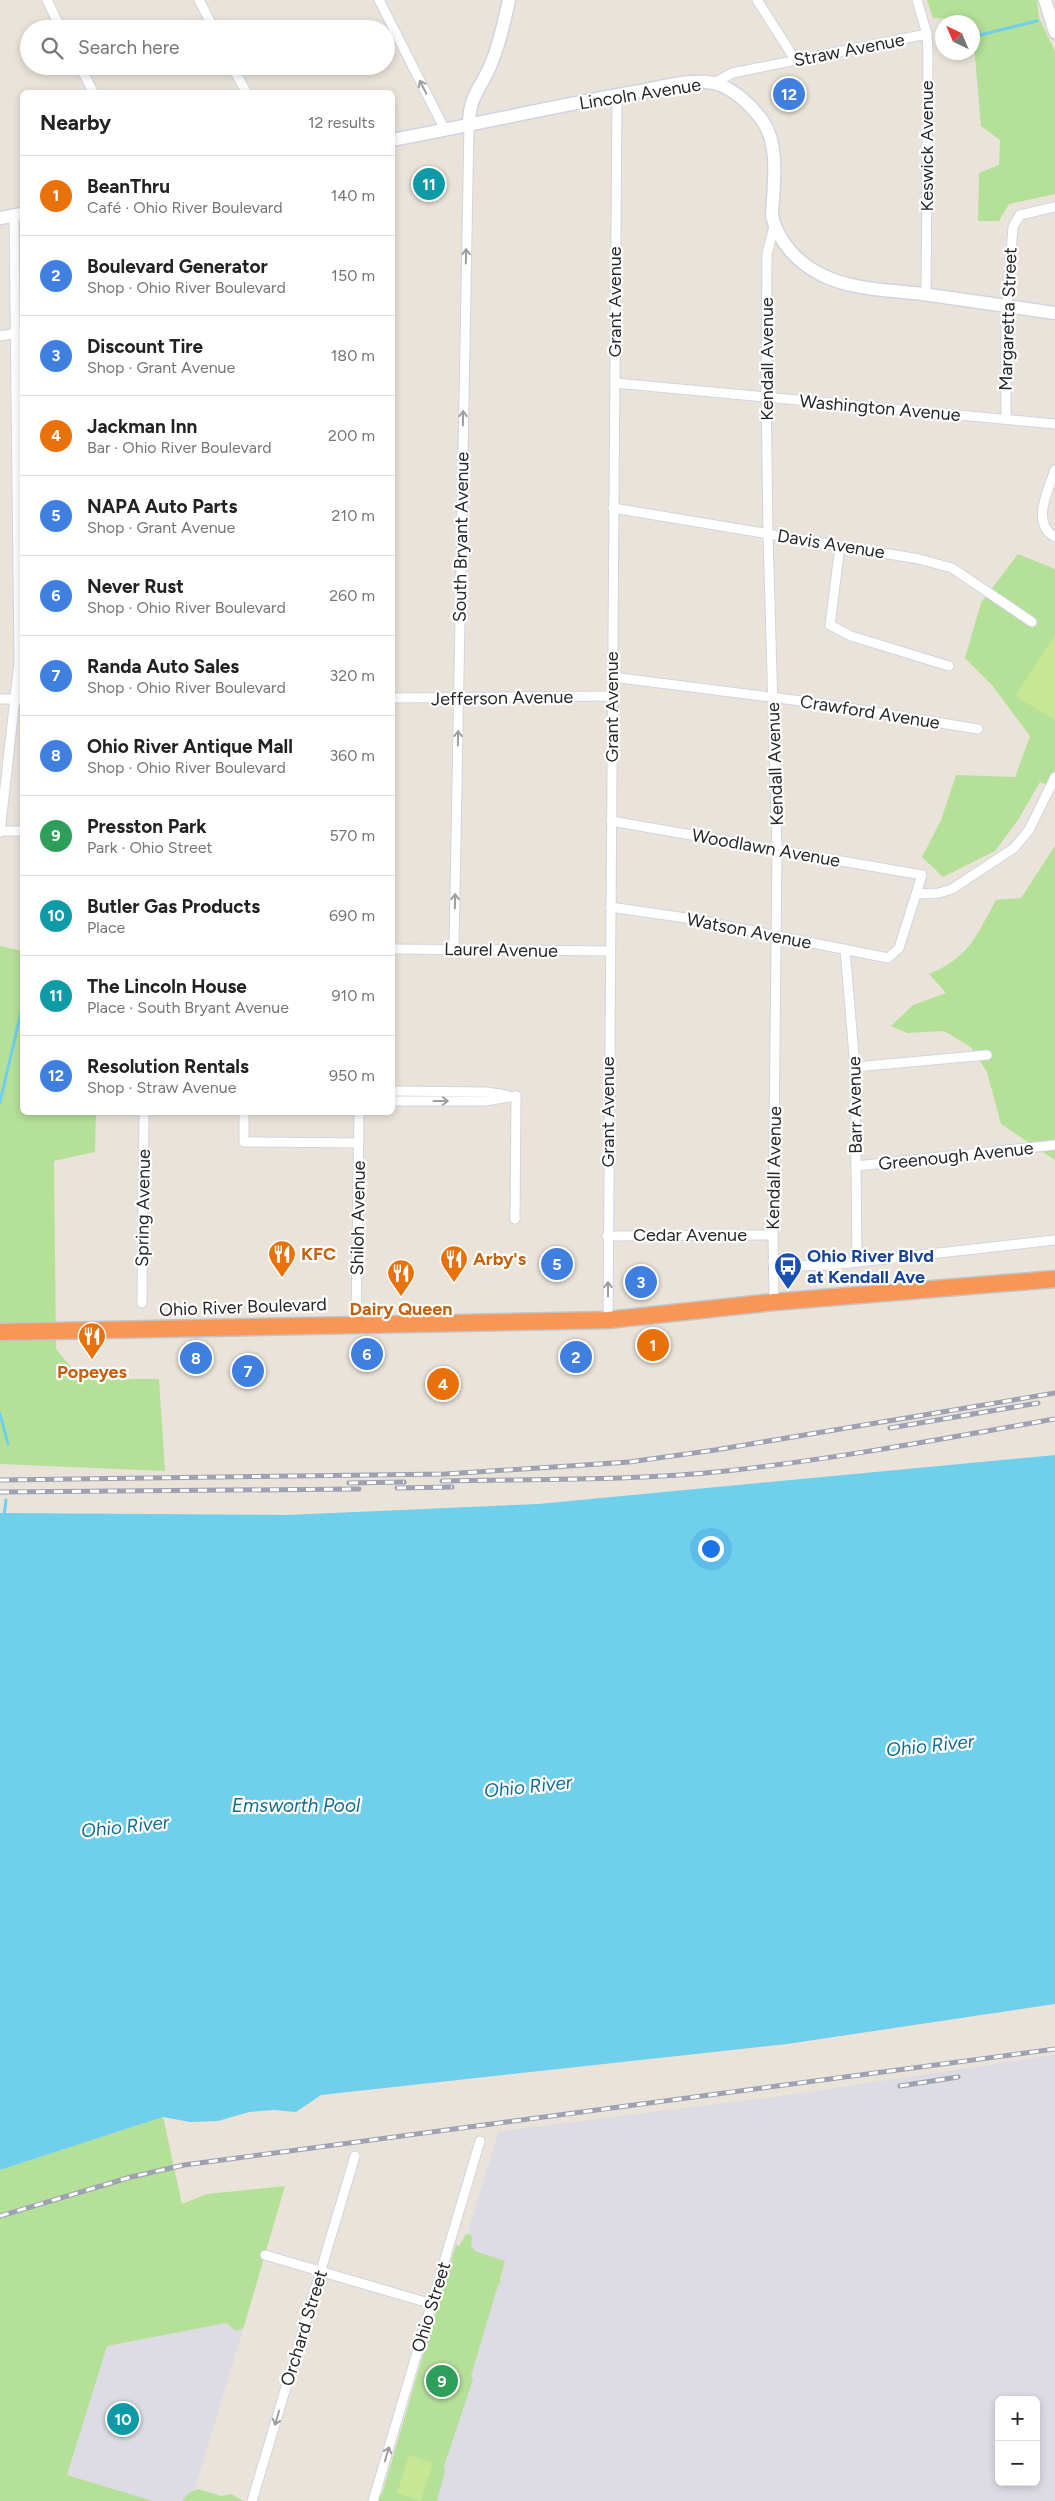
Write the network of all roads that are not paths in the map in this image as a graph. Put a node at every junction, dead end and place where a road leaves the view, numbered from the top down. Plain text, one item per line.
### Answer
1 (47, 0) edge
2 (199, 0) edge
3 (379, 0) edge
4 (509, 0) edge
5 (757, 0) edge
6 (917, 0) edge
7 (1045, 0) edge
8 (57, 20) edge
9 (209, 20) edge
10 (389, 20) edge
11 (395, 32) edge
12 (1055, 32) edge
13 (927, 34) junction
14 (796, 61) junction
15 (84, 75) edge
16 (237, 75) edge
17 (715, 83) junction
18 (92, 90) edge
19 (245, 90) edge
20 (617, 95) junction
21 (468, 126) junction
22 (445, 130) junction
23 (395, 139) edge
24 (1055, 207) edge
25 (18, 215) edge
26 (0, 218) edge
27 (774, 226) junction
28 (926, 294) junction
29 (1007, 306) junction
30 (1055, 313) edge
31 (17, 333) junction
32 (0, 336) edge
33 (615, 383) junction
34 (766, 397) junction
35 (1006, 419) junction
36 (1055, 424) edge
37 (1055, 470) edge
38 (20, 505) edge
39 (614, 508) junction
40 (768, 534) junction
41 (1055, 537) edge
42 (840, 546) junction
43 (1032, 622) dead end
44 (949, 666) dead end
45 (612, 677) junction
46 (612, 696) junction
47 (395, 698) edge
48 (773, 698) junction
49 (0, 699) edge
50 (19, 699) edge
51 (458, 699) junction
52 (978, 729) dead end
53 (1055, 777) edge
54 (611, 821) junction
55 (0, 831) edge
56 (20, 831) edge
57 (777, 850) junction
58 (917, 894) junction
59 (610, 908) junction
60 (775, 935) junction
61 (395, 949) edge
62 (454, 949) junction
63 (845, 949) junction
64 (610, 951) junction
65 (987, 1056) dead end
66 (855, 1068) junction
67 (395, 1091) edge
68 (516, 1096) junction
69 (395, 1101) edge
70 (144, 1115) edge
71 (244, 1115) edge
72 (359, 1115) edge
73 (359, 1143) junction
74 (1055, 1145) edge
75 (856, 1166) junction
76 (515, 1219) dead end
77 (773, 1235) junction
78 (607, 1236) junction
79 (1055, 1240) edge
80 (857, 1261) junction
81 (773, 1262) junction
82 (1055, 1279) edge
83 (774, 1302) junction
84 (142, 1304) dead end
85 (608, 1320) junction
86 (356, 1324) junction
87 (0, 1332) edge
88 (480, 2141) dead end
89 (355, 2156) dead end
90 (265, 2255) dead end
91 (321, 2271) junction
92 (432, 2304) junction
93 (252, 2501) edge
94 (373, 2501) edge

1 - 8 street
2 - 9 street
10 -> 3 street
4 - 21 street
5 - 14 street
6 - 13 street, Keswick Avenue
7 - 12 street
22 -> 11 street
13 - 14 street, Straw Avenue
13 - 28 street, Keswick Avenue
14 - 17 street, Straw Avenue
15 - 18 street
16 - 19 street
17 - 20 street, Lincoln Avenue
17 - 27 street, Lincoln Avenue
20 - 21 street, Lincoln Avenue
20 - 33 street, Grant Avenue
21 - 22 street, Lincoln Avenue
51 -> 21 street, South Bryant Avenue
22 - 23 street, Lincoln Avenue
24 - 29 street, Margaretta Street
25 - 26 street
25 - 31 street
27 - 28 street
27 - 34 street, Kendall Avenue
28 - 29 street
29 - 30 street
29 - 35 street, Margaretta Street
31 - 32 street
31 - 38 street
33 - 34 street, Washington Avenue
33 - 39 street, Grant Avenue
34 - 35 street, Washington Avenue
34 - 40 street, Kendall Avenue
35 - 36 street, Washington Avenue
37 - 41 street
38 - 50 street
39 - 40 street, Davis Avenue
39 - 45 street, Grant Avenue
40 - 42 street, Davis Avenue
40 - 48 street, Kendall Avenue
42 - 43 street, Davis Avenue
42 - 44 street
45 - 46 street, Grant Avenue
45 - 48 street, Crawford Avenue
46 - 51 street, Jefferson Avenue
46 - 54 street, Grant Avenue
47 - 51 street, Jefferson Avenue
48 - 52 street, Crawford Avenue
48 - 57 street, Kendall Avenue
49 - 50 street
50 - 55 street
62 -> 51 street, South Bryant Avenue
53 - 58 street
54 - 57 street, Woodlawn Avenue
54 - 59 street, Grant Avenue
55 - 56 street
57 - 58 street, Woodlawn Avenue
57 - 60 street, Kendall Avenue
58 - 63 street, Watson Avenue
59 - 60 street, Watson Avenue
59 - 64 street, Grant Avenue
60 - 63 street, Watson Avenue
60 - 77 street, Kendall Avenue
61 - 62 street, Laurel Avenue
62 - 64 street, Laurel Avenue
63 - 66 street, Barr Avenue
64 - 78 street, Grant Avenue
65 - 66 street
66 - 75 street, Barr Avenue
67 - 68 street
69 -> 68 street
68 - 76 street
70 - 84 street, Spring Avenue
71 - 73 street
72 - 73 street, Shiloh Avenue
73 - 86 street, Shiloh Avenue
74 - 75 street, Greenough Avenue
75 - 80 street, Barr Avenue
77 - 78 street, Cedar Avenue
77 - 81 street, Kendall Avenue
85 -> 78 street, Grant Avenue
79 - 80 street
80 - 81 street
81 - 83 street, Kendall Avenue
82 - 83 highway, Ohio River Boulevard
83 - 85 highway, Ohio River Boulevard
85 - 86 highway, Ohio River Boulevard
86 - 87 highway, Ohio River Boulevard
88 - 92 street, Ohio Street
89 - 91 street, Orchard Street
90 - 91 street
91 - 92 street
91 -> 93 street, Orchard Street
94 -> 92 street, Ohio Street

